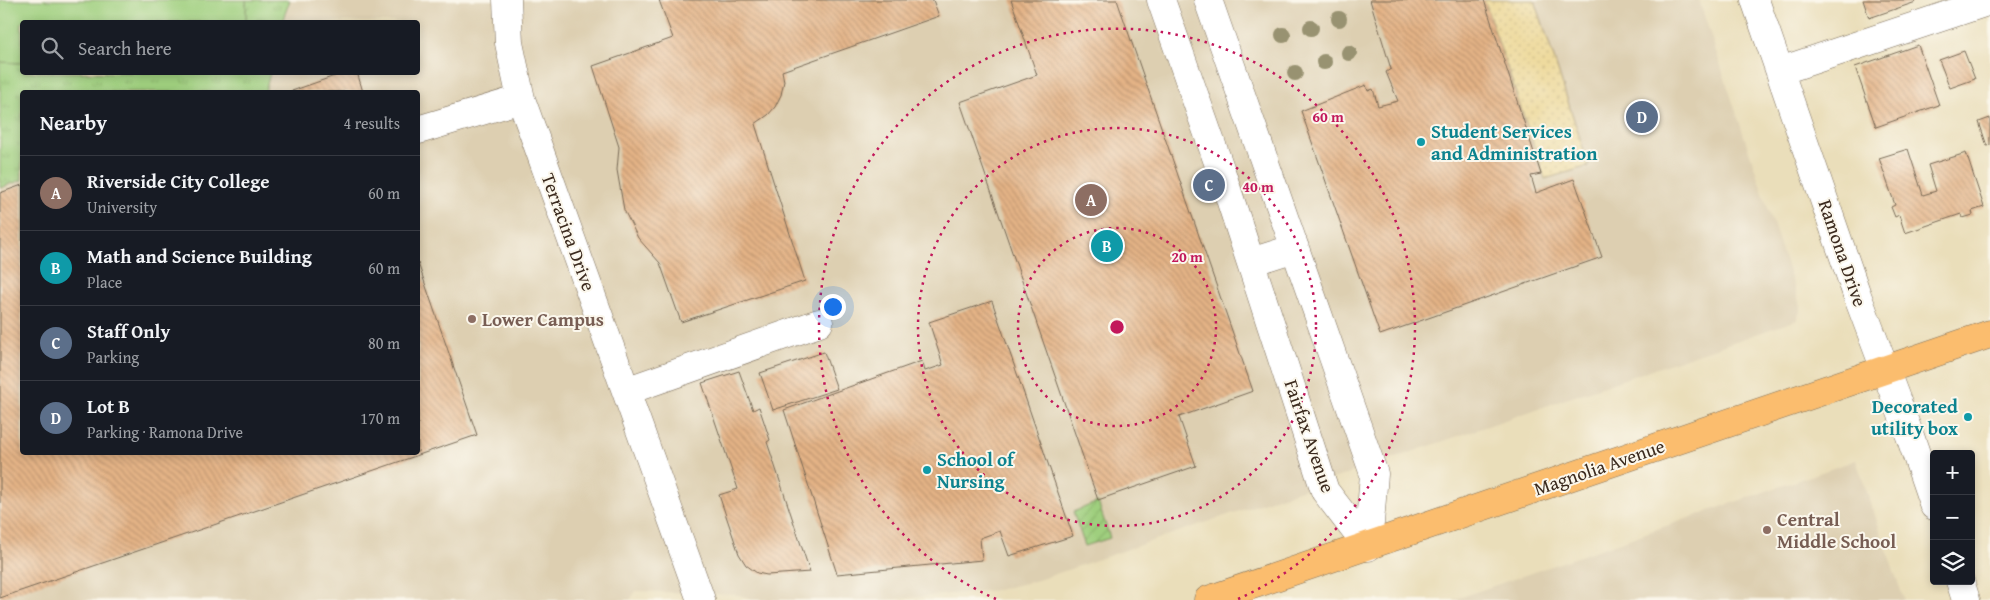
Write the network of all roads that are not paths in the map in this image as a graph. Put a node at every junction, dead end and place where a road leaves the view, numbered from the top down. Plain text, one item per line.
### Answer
1 (507, 0) edge
2 (1161, 0) edge
3 (1208, 0) edge
4 (1755, 0) edge
5 (1990, 1) edge
6 (1780, 71) junction
7 (521, 99) junction
8 (420, 129) edge
9 (1295, 248) junction
10 (1251, 262) junction
11 (819, 323) dead end
12 (1990, 334) edge
13 (1885, 370) junction
14 (626, 391) junction
15 (1930, 495) edge
16 (1368, 547) junction
17 (1961, 585) edge
18 (701, 600) edge
19 (1208, 600) edge
20 (1966, 600) edge

1 - 7 street, Terracina Drive
2 - 10 street, Fairfax Avenue
3 - 9 street
4 - 6 street, Ramona Drive
5 - 6 street
6 - 13 street, Ramona Drive
7 - 8 street
7 - 14 street, Terracina Drive
9 - 10 street
9 - 16 street
10 - 16 street, Fairfax Avenue
11 - 14 street
12 - 13 main road, Magnolia Avenue
13 - 15 street, Ramona Drive
13 - 16 main road, Magnolia Avenue
14 - 18 street, Terracina Drive
16 - 19 main road, Magnolia Avenue
17 - 20 street

